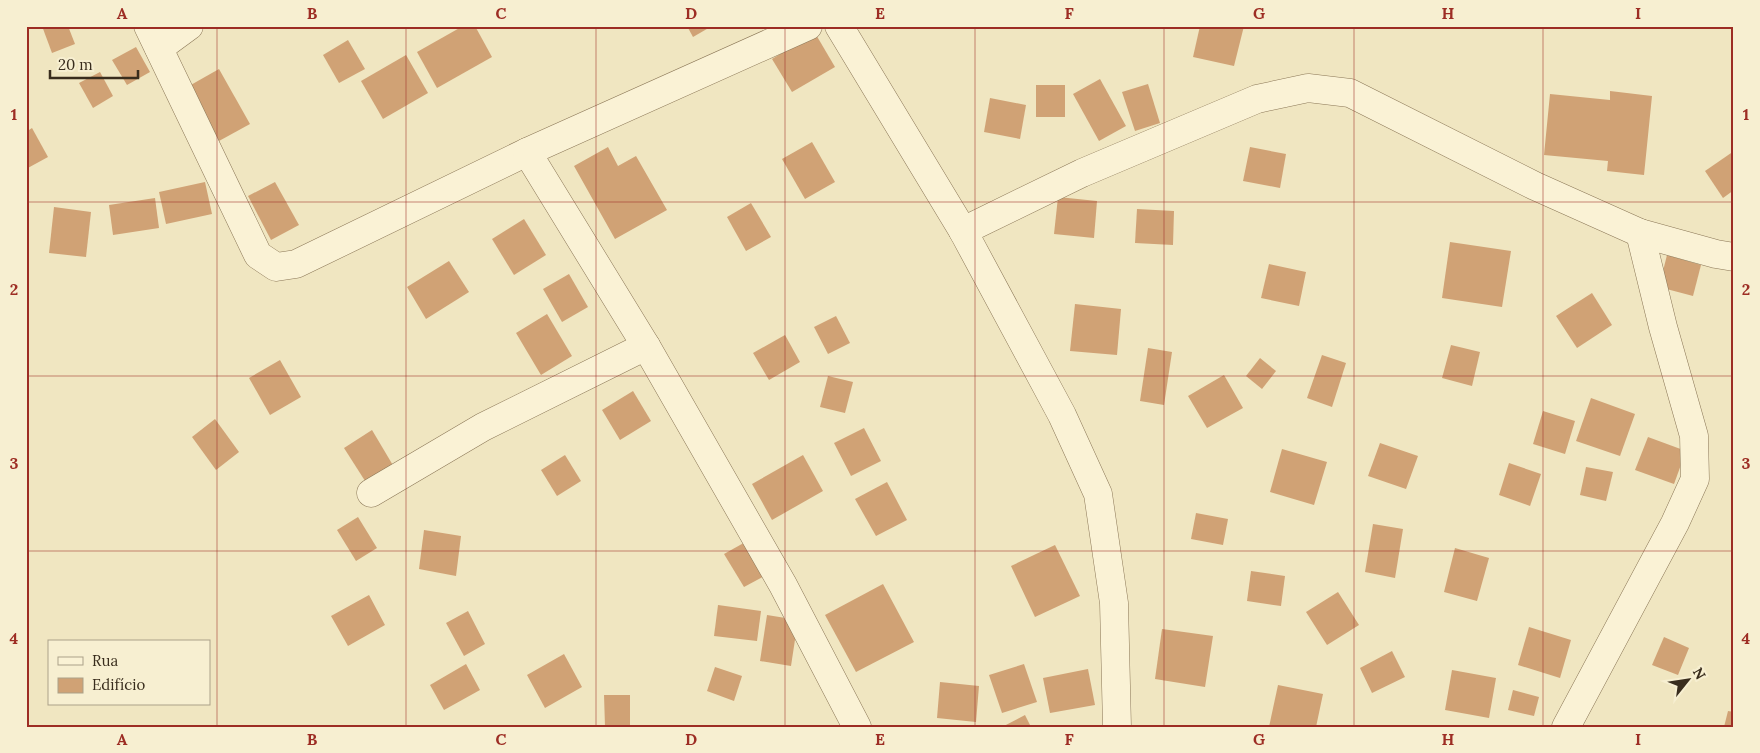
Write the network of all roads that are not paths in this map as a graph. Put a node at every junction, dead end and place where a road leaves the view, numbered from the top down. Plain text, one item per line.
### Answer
1 (189, 26) edge
2 (808, 26) edge
3 (839, 26) edge
4 (154, 37) edge
5 (527, 152) junction
6 (963, 231) junction
7 (1640, 233) junction
8 (1734, 257) edge
9 (646, 346) junction
10 (371, 493) dead end
11 (857, 727) edge
12 (1117, 727) edge
13 (1566, 727) edge

1 - 4 street
2 - 5 street
3 - 6 street
4 - 5 street
5 - 9 street
6 - 7 street
6 - 12 street
7 - 8 street
7 - 13 street
9 - 10 street
9 - 11 street

